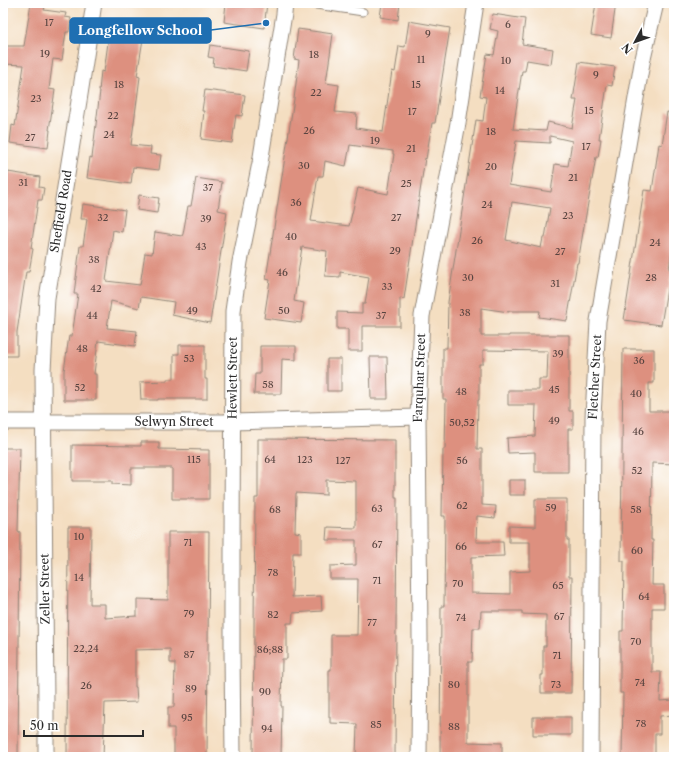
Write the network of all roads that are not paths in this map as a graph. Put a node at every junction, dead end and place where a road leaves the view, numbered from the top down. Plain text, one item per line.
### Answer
1 (94, 3) edge
2 (285, 3) edge
3 (303, 3) edge
4 (476, 3) edge
5 (656, 3) edge
6 (363, 12) dead end
7 (418, 417) junction
8 (3, 422) edge
9 (44, 422) junction
10 (232, 422) junction
11 (46, 757) edge
12 (233, 757) edge
13 (419, 757) edge
14 (591, 757) edge

1 - 9 street, Sheffield Road
2 - 10 street, Hewlett Street
3 - 6 lane
4 - 7 street, Farquhar Street
5 - 14 street, Fletcher Street
7 - 10 street, Selwyn Street
7 - 13 street, Farquhar Street
8 - 9 street, Selwyn Street
9 - 10 street, Selwyn Street
9 - 11 street, Zeller Street
10 - 12 street, Hewlett Street

